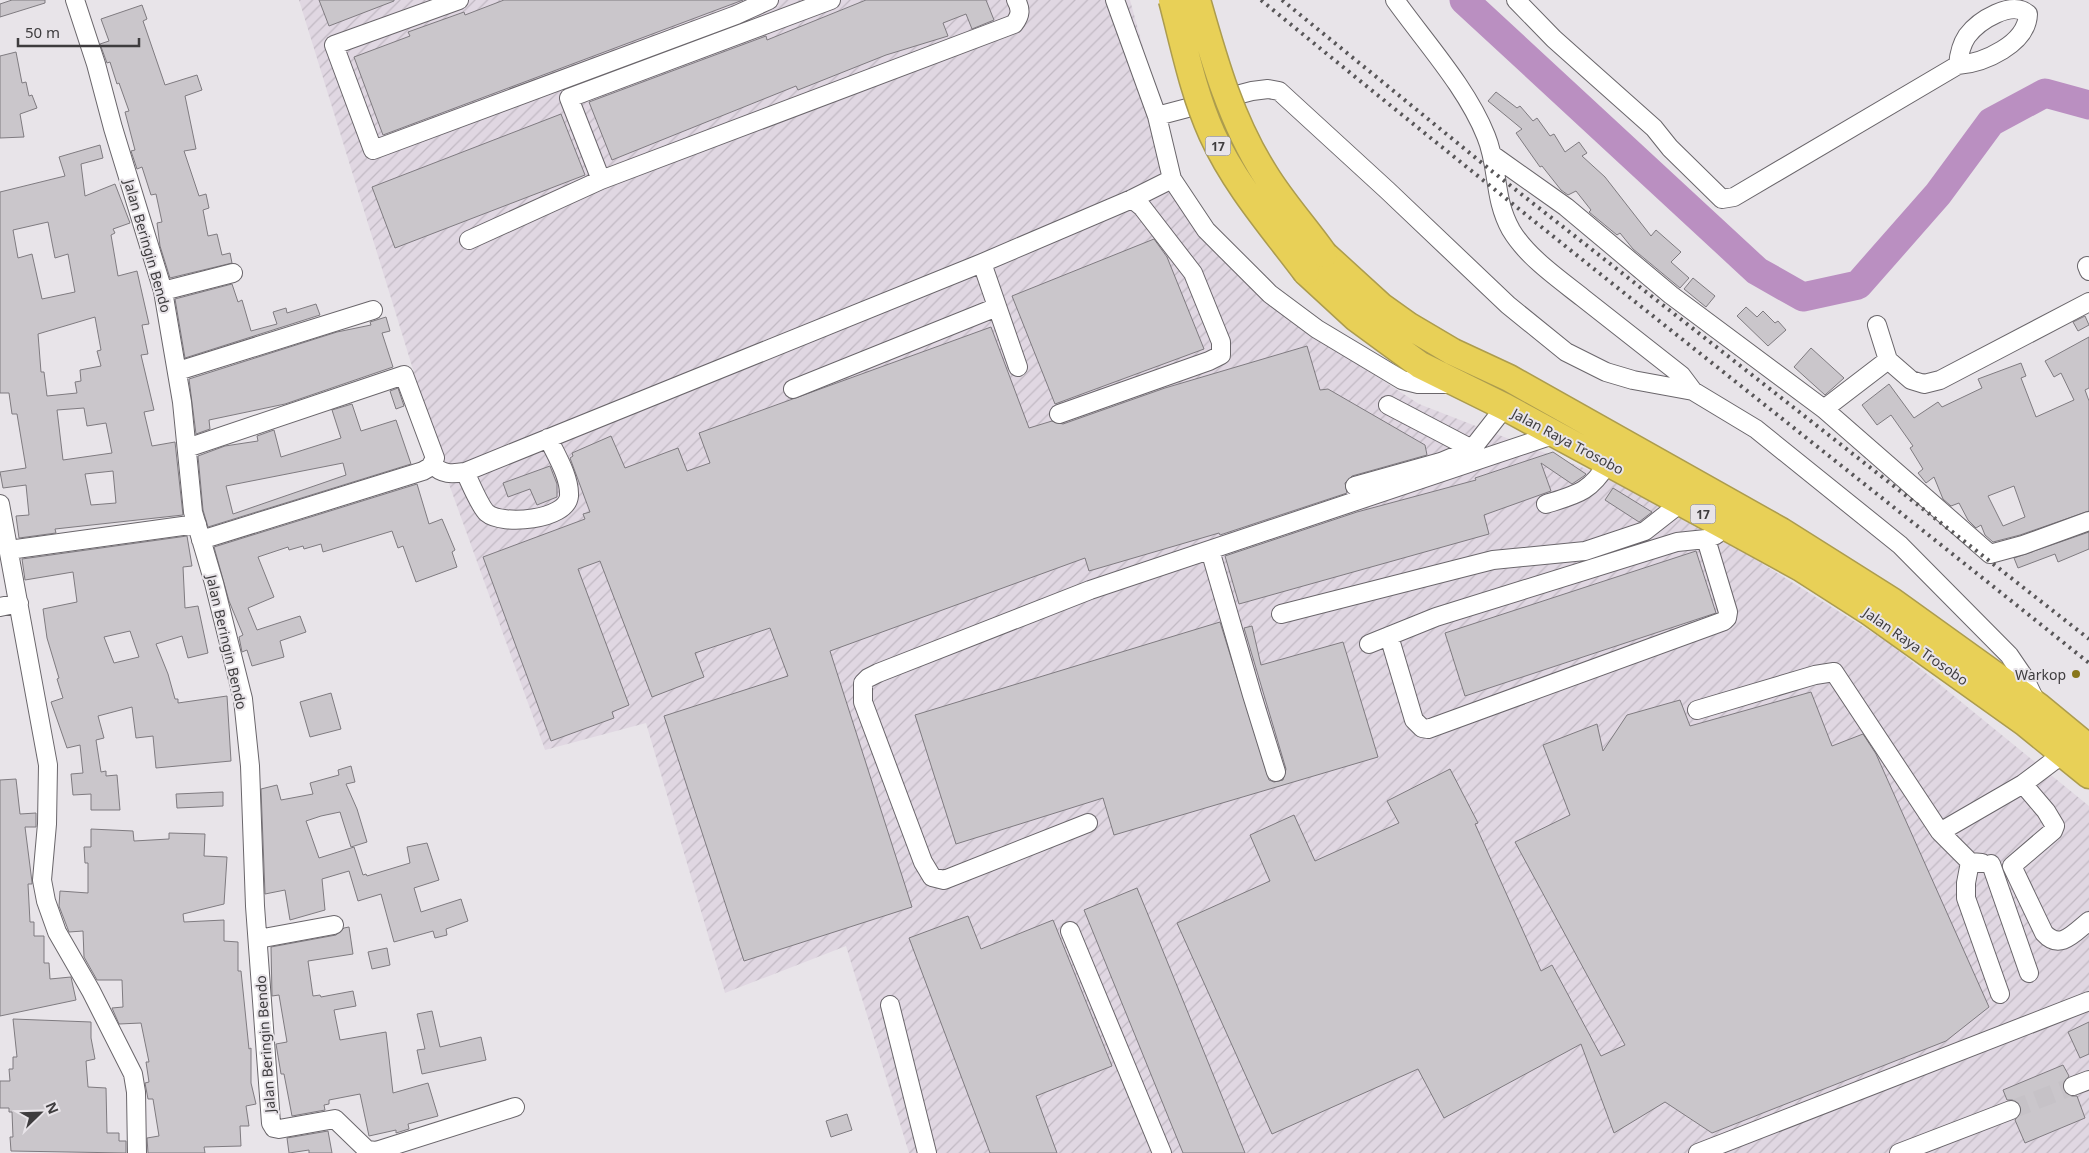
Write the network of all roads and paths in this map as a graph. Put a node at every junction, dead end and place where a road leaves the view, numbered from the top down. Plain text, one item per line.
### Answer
1 (75, 0) edge
2 (459, 0) edge
3 (769, 0) edge
4 (831, 0) edge
5 (1016, 0) edge
6 (1115, 0) edge
7 (1172, 0) edge
8 (1197, 0) edge
9 (1395, 0) edge
10 (1521, 2) edge
11 (1958, 65) dead end
12 (1157, 116) junction
13 (1494, 156) junction
14 (1172, 179) junction
15 (601, 180) junction
16 (1132, 199) junction
17 (470, 240) dead end
18 (982, 263) junction
19 (233, 273) dead end
20 (163, 291) junction
21 (2089, 302) edge
22 (996, 307) junction
23 (373, 310) dead end
24 (1877, 325) dead end
25 (1888, 360) junction
26 (1018, 367) dead end
27 (178, 372) junction
28 (1458, 384) junction
29 (794, 389) dead end
30 (1693, 391) junction
31 (1388, 405) dead end
32 (1505, 407) junction
33 (1824, 409) junction
34 (1059, 414) dead end
35 (1556, 434) junction
36 (548, 438) junction
37 (187, 448) junction
38 (1472, 449) junction
39 (1608, 462) junction
40 (432, 464) junction
41 (466, 472) junction
42 (1355, 486) dead end
43 (1682, 502) junction
44 (0, 504) edge
45 (1546, 504) dead end
46 (2089, 521) edge
47 (1730, 529) junction
48 (199, 532) junction
49 (1706, 539) junction
50 (9, 550) junction
51 (1210, 550) junction
52 (19, 603) junction
53 (0, 607) edge
54 (1281, 614) dead end
55 (1389, 636) junction
56 (1369, 644) dead end
57 (2038, 706) junction
58 (1697, 710) dead end
59 (2077, 750) edge
60 (1276, 772) dead end
61 (2089, 774) edge
62 (2023, 784) junction
63 (1088, 823) dead end
64 (1940, 832) junction
65 (1970, 862) junction
66 (1991, 864) junction
67 (2012, 866) junction
68 (2089, 921) edge
69 (334, 925) dead end
70 (1070, 931) dead end
71 (258, 939) junction
72 (2029, 973) dead end
73 (2000, 994) dead end
74 (2089, 1001) edge
75 (890, 1005) dead end
76 (515, 1107) dead end
77 (2011, 1110) tunnel mouth
78 (1940, 1146) edge
79 (137, 1153) edge
80 (927, 1153) edge
81 (1162, 1153) edge
82 (1698, 1153) edge
83 (1899, 1153) edge

1 - 20 street, Jalan Beringin Bendo
2 - 3 street
4 - 15 street
5 - 15 street
6 - 12 street
7 - 28 highway, Jalan Raya Trosobo / 17, bridge
8 - 57 highway, Jalan Raya Trosobo / 17, bridge
9 - 13 street
10 - 11 street
12 - 14 street
12 - 30 street
13 - 30 street
13 - 33 street
14 - 16 street
14 - 28 street
15 - 17 street
16 - 18 street
16 - 34 street
18 - 22 street
18 - 36 street
19 - 20 street
20 - 27 street, Jalan Beringin Bendo
21 - 25 street
22 - 26 street
22 - 29 street
23 - 27 street
24 - 25 street
25 - 33 street
27 - 37 street, Jalan Beringin Bendo
28 - 32 highway, Jalan Raya Trosobo / 17
30 - 57 street
31 - 38 street
32 - 35 highway, Jalan Raya Trosobo / 17
32 - 38 street
33 - 46 street
35 - 39 highway, Jalan Raya Trosobo / 17
35 - 51 street
36 - 41 street
36 - 41 street
37 - 40 street
37 - 48 street, Jalan Beringin Bendo
38 - 42 street
39 - 43 highway, Jalan Raya Trosobo / 17
39 - 45 street
40 - 41 street
40 - 48 street
43 - 47 highway, Jalan Raya Trosobo / 17
43 - 54 street
44 - 50 street
47 - 49 street
47 - 59 highway, Jalan Raya Trosobo / 17
48 - 50 street
48 - 71 street, Jalan Beringin Bendo
49 - 55 street
49 - 55 street
50 - 52 street
51 - 60 street
51 - 63 street
52 - 53 street
52 - 79 street
55 - 56 street
57 - 59 highway, Jalan Raya Trosobo / 17
58 - 64 street
59 - 61 highway, Jalan Raya Trosobo / 17
59 - 62 street
62 - 64 street
62 - 67 street
64 - 65 street
65 - 66 street
65 - 73 street
66 - 67 street
66 - 72 street
67 - 68 street
69 - 71 street
70 - 81 street
71 - 76 street, Jalan Beringin Bendo
74 - 82 street
75 - 80 street
77 - 78 street
78 - 83 street

